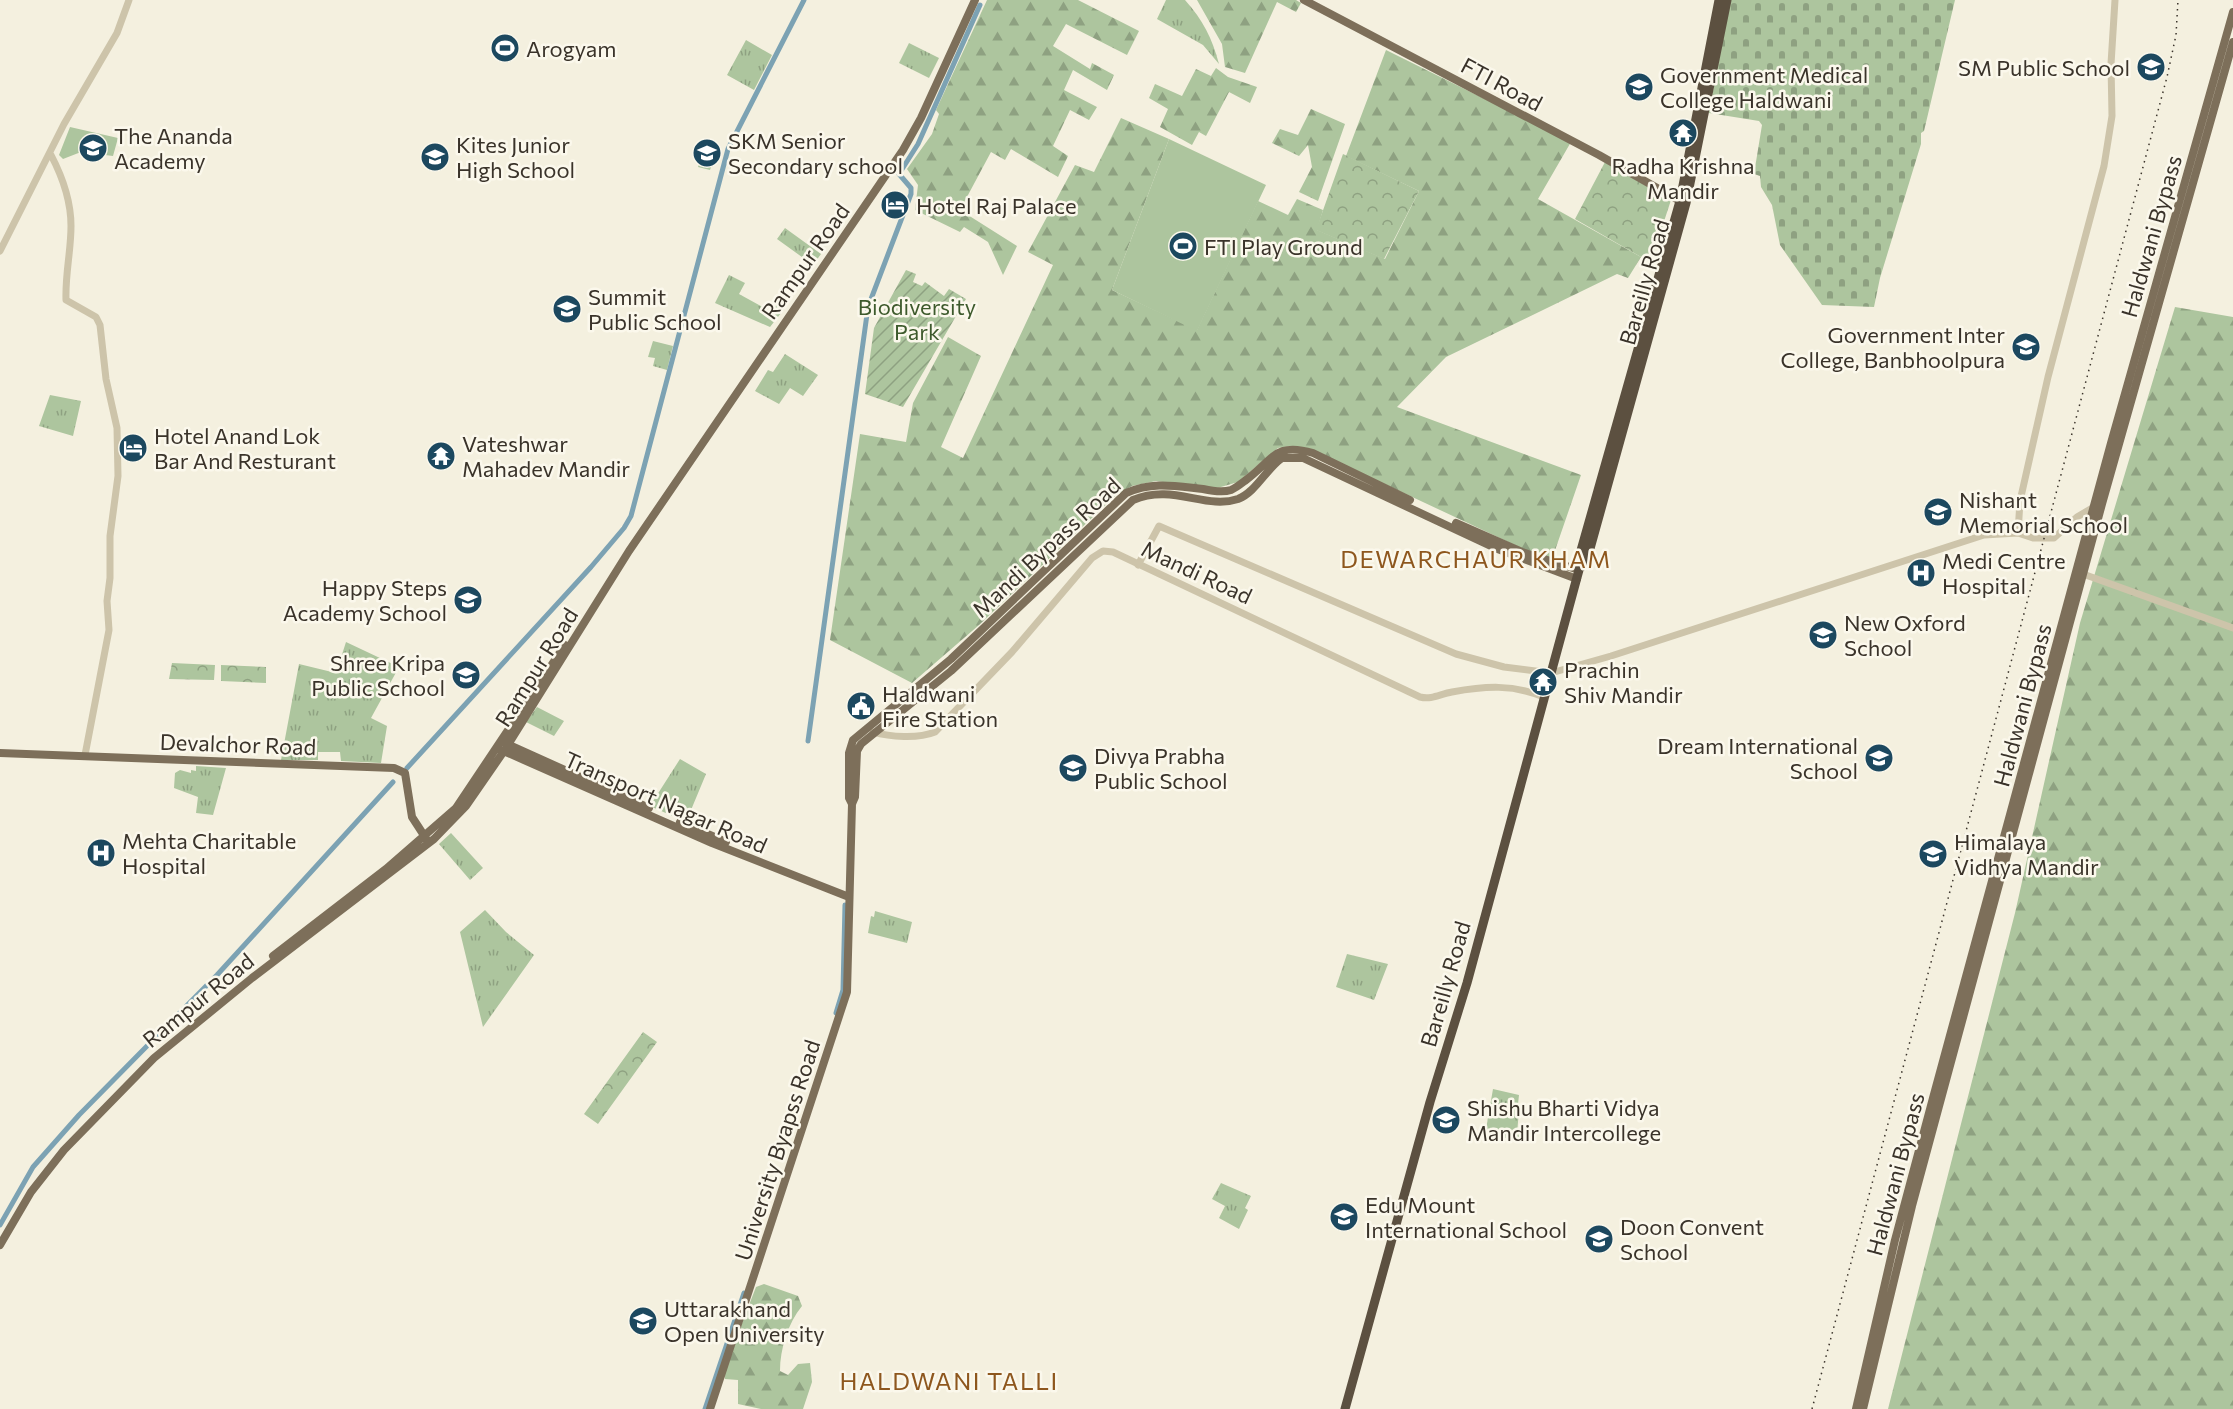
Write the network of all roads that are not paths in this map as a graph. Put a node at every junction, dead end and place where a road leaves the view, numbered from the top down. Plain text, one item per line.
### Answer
1 (129, 0) edge
2 (975, 0) edge
3 (1305, 0) edge
4 (1719, 0) edge
5 (1727, 0) edge
6 (2115, 0) edge
7 (2233, 12) edge
8 (2233, 42) edge
9 (51, 155) junction
10 (1683, 202) junction
11 (0, 251) edge
12 (2099, 505) junction
13 (2018, 533) junction
14 (1138, 565) junction
15 (1579, 572) junction
16 (2083, 574) junction
17 (2233, 628) edge
18 (1551, 673) junction
19 (1544, 697) junction
20 (876, 721) junction
21 (886, 726) junction
22 (865, 730) junction
23 (877, 734) junction
24 (896, 734) junction
25 (503, 746) junction
26 (0, 753) edge
27 (85, 755) junction
28 (2020, 797) junction
29 (852, 804) junction
30 (427, 840) junction
31 (849, 897) junction
32 (0, 1234) edge
33 (0, 1245) edge
34 (710, 1409) edge
35 (1345, 1409) edge
36 (1856, 1409) edge
37 (1863, 1409) edge

1 - 9 street
2 - 25 main road, Rampur Road
3 - 10 main road, FTI Road
4 - 10 highway, Bareilly Road
5 - 10 highway, Bareilly Road
6 - 13 street
7 - 12 main road, Haldwani Bypass
8 - 12 main road, Haldwani Bypass
9 - 11 street
9 - 27 street
10 - 15 highway, Bareilly Road
12 - 13 street
12 - 16 main road, Haldwani Bypass
12 - 28 main road, Haldwani Bypass
13 - 18 street
14 - 18 street
14 - 19 street, Mandi Road
14 - 24 street, Mandi Road
15 - 18 highway, Bareilly Road
15 - 20 main road, Mandi Bypass Road
15 - 21 main road, Mandi Bypass Road
16 - 17 street
16 - 28 main road, Haldwani Bypass
18 - 19 highway, Bareilly Road
19 - 35 highway, Bareilly Road
20 - 21 street
20 - 22 main road, Mandi Bypass Road
21 - 23 main road, Mandi Bypass Road
21 - 24 street
22 - 23 street, Mandi Road
22 - 29 main road, Mandi Bypass Road
23 - 24 street, Mandi Road
23 - 29 main road, Mandi Bypass Road
25 - 30 main road, Rampur Road
25 - 31 main road, Transport Nagar Road
26 - 27 main road, Devalchor Road
27 - 30 main road, Devalchor Road
28 - 36 main road, Haldwani Bypass
28 - 37 main road, Haldwani Bypass
29 - 31 main road, Mandi Bypass Road
30 - 32 main road
30 - 33 main road, Rampur Road
31 - 34 main road, University Byapss Road

